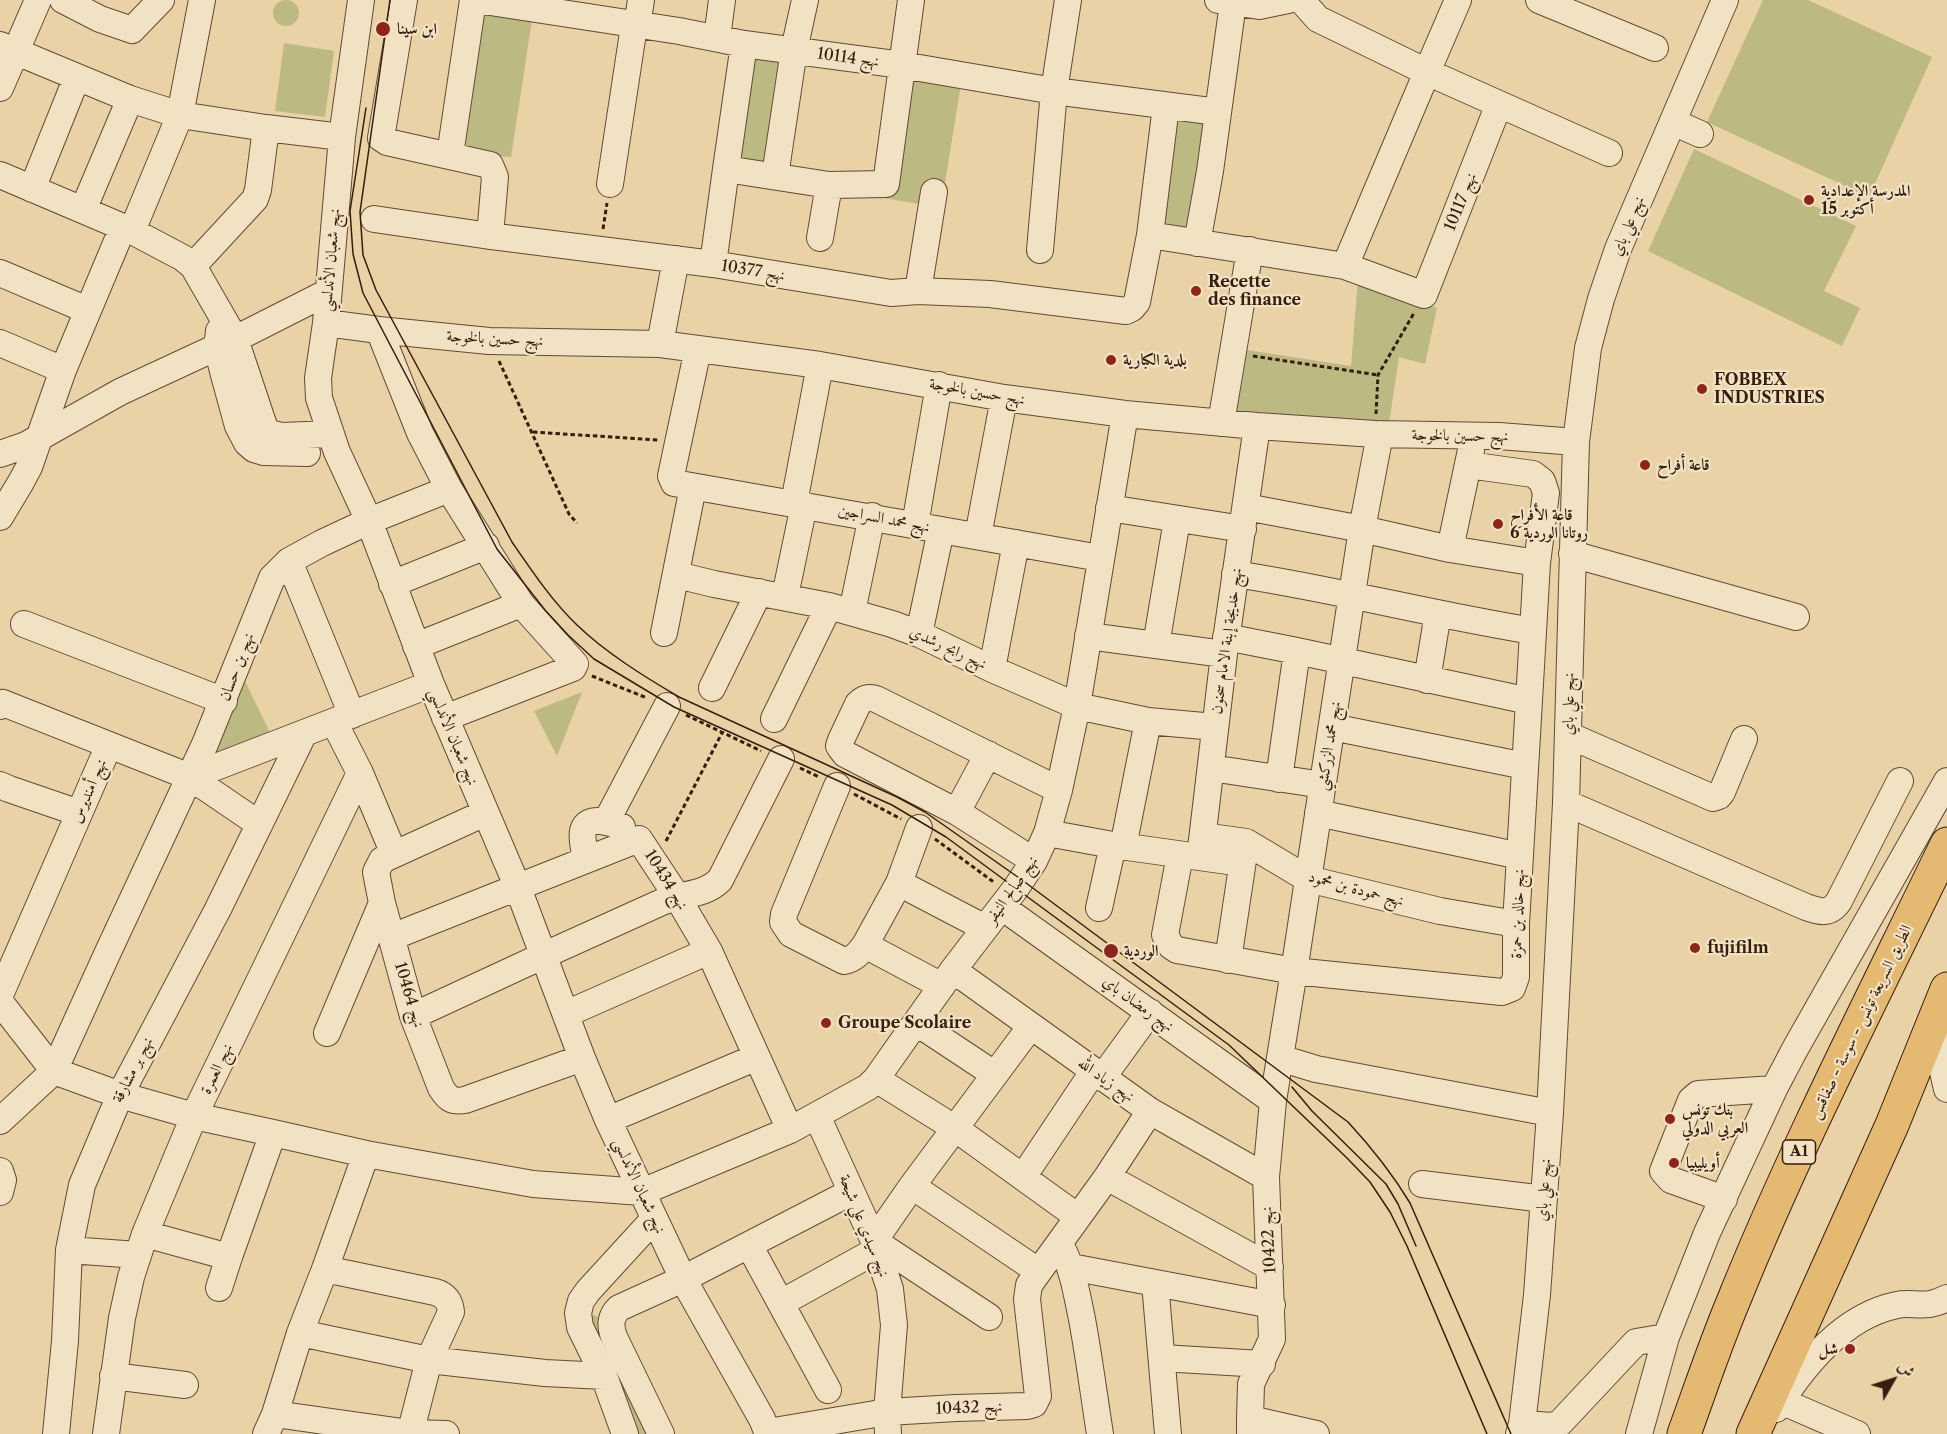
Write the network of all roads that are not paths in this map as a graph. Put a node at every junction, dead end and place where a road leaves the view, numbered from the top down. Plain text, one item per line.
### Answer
1 (38, 0) edge
2 (63, 0) edge
3 (161, 0) edge
4 (202, 0) edge
5 (361, 0) edge
6 (404, 0) edge
7 (473, 0) edge
8 (477, 0) edge
9 (641, 0) edge
10 (722, 0) edge
11 (805, 0) edge
12 (911, 0) edge
13 (1068, 0) edge
14 (1288, 0) edge
15 (1301, 0) edge
16 (1458, 0) edge
17 (1539, 0) edge
18 (1725, 0) edge
19 (1225, 2) edge
20 (551, 6) edge
21 (635, 26) junction
22 (717, 38) junction
23 (744, 44) junction
24 (8, 48) edge
25 (1655, 48) dead end
26 (794, 50) junction
27 (902, 65) junction
28 (1427, 72) junction
29 (76, 77) junction
30 (0, 88) edge
31 (1054, 91) junction
32 (130, 99) junction
33 (1500, 104) junction
34 (1166, 106) junction
35 (1218, 112) junction
36 (180, 115) junction
37 (1673, 122) junction
38 (266, 128) junction
39 (1700, 134) dead end
40 (342, 137) junction
41 (1609, 153) dead end
42 (450, 155) junction
43 (726, 169) junction
44 (0, 176) edge
45 (775, 176) junction
46 (610, 184) road end
47 (829, 184) junction
48 (32, 189) junction
49 (934, 192) dead end
50 (83, 210) junction
51 (374, 219) dead end
52 (127, 229) junction
53 (1150, 235) junction
54 (490, 236) junction
55 (820, 238) dead end
56 (1197, 243) junction
57 (1040, 250) dead end
58 (1250, 250) junction
59 (676, 259) junction
60 (713, 264) junction
61 (193, 266) junction
62 (1345, 266) junction
63 (0, 273) edge
64 (918, 291) junction
65 (328, 292) junction
66 (87, 310) junction
67 (326, 323) junction
68 (379, 330) junction
69 (226, 343) junction
70 (660, 344) junction
71 (1, 346) edge
72 (698, 349) junction
73 (820, 365) junction
74 (63, 370) junction
75 (939, 385) junction
76 (1004, 398) junction
77 (1125, 414) junction
78 (1221, 423) junction
79 (1257, 426) junction
80 (1378, 434) junction
81 (1473, 436) junction
82 (38, 439) junction
83 (1576, 442) junction
84 (334, 443) junction
85 (0, 454) edge
86 (1468, 465) junction
87 (682, 482) junction
88 (449, 489) junction
89 (799, 504) junction
90 (1109, 508) junction
91 (872, 516) junction
92 (0, 517) edge
93 (1245, 518) junction
94 (1177, 520) junction
95 (369, 521) junction
96 (915, 525) junction
97 (1362, 529) junction
98 (941, 530) junction
99 (978, 536) junction
100 (1016, 543) junction
101 (486, 546) junction
102 (1450, 549) junction
103 (1572, 554) junction
104 (1100, 558) junction
105 (289, 561) junction
106 (1537, 563) junction
107 (677, 574) junction
108 (1235, 574) junction
109 (392, 584) junction
110 (759, 592) junction
111 (1353, 595) junction
112 (785, 596) junction
113 (521, 603) junction
114 (841, 609) junction
115 (1438, 613) junction
116 (1796, 616) dead end
117 (24, 624) dead end
118 (1533, 631) junction
119 (664, 633) dead end
120 (919, 634) junction
121 (1088, 636) junction
122 (1156, 645) junction
123 (416, 646) junction
124 (1225, 646) junction
125 (1297, 651) junction
126 (1343, 660) junction
127 (992, 669) junction
128 (1427, 680) junction
129 (431, 684) junction
130 (712, 688) dead end
131 (224, 701) junction
132 (1529, 701) junction
133 (0, 706) edge
134 (667, 706) dead end
135 (1077, 706) junction
136 (445, 718) junction
137 (343, 719) junction
138 (774, 719) dead end
139 (1148, 721) junction
140 (1215, 727) junction
141 (1332, 727) junction
142 (303, 735) junction
143 (1568, 735) junction
144 (1744, 739) dead end
145 (109, 745) junction
146 (988, 754) junction
147 (781, 759) dead end
148 (1525, 766) junction
149 (1211, 768) junction
150 (360, 773) junction
151 (190, 777) junction
152 (1279, 779) junction
153 (1900, 781) dead end
154 (1947, 781) edge
155 (1323, 785) junction
156 (837, 786) dead end
157 (1059, 790) junction
158 (3, 795) edge
159 (1566, 803) junction
160 (957, 812) junction
161 (80, 813) junction
162 (485, 813) junction
163 (1318, 813) junction
164 (606, 822) junction
165 (259, 824) junction
166 (920, 828) dead end
167 (1047, 833) junction
168 (639, 839) junction
169 (1947, 844) edge
170 (1118, 846) junction
171 (1194, 849) junction
172 (1244, 852) junction
173 (394, 854) junction
174 (1520, 856) junction
175 (586, 860) junction
176 (1034, 861) junction
177 (1308, 879) junction
178 (899, 882) junction
179 (518, 888) junction
180 (676, 895) junction
181 (382, 903) junction
182 (1002, 907) junction
183 (1099, 908) dead end
184 (1516, 924) junction
185 (985, 928) junction
186 (1165, 935) joint
187 (392, 937) junction
188 (865, 945) junction
189 (709, 951) junction
190 (543, 955) junction
191 (1228, 960) junction
192 (1294, 971) junction
193 (947, 978) junction
194 (1947, 989) edge
195 (0, 995) edge
196 (0, 1002) edge
197 (1150, 1012) junction
198 (566, 1014) junction
199 (413, 1016) junction
200 (916, 1023) junction
201 (1031, 1026) junction
202 (1947, 1029) edge
203 (327, 1032) dead end
204 (582, 1058) junction
205 (757, 1058) junction
206 (1280, 1058) junction
207 (54, 1071) junction
208 (994, 1074) junction
209 (1098, 1075) junction
210 (876, 1079) junction
211 (1774, 1089) junction
212 (1947, 1089) edge
213 (120, 1095) junction
214 (1273, 1101) junction
215 (1150, 1111) junction
216 (1550, 1113) junction
217 (194, 1116) junction
218 (817, 1116) junction
219 (608, 1120) junction
220 (0, 1121) edge
221 (956, 1129) junction
222 (790, 1130) junction
223 (273, 1133) junction
224 (366, 1154) junction
225 (0, 1171) edge
226 (1023, 1177) junction
227 (1107, 1177) junction
228 (1266, 1178) junction
229 (1422, 1184) dead end
230 (912, 1186) junction
231 (0, 1192) edge
232 (642, 1192) junction
233 (851, 1192) junction
234 (1544, 1199) junction
235 (1724, 1199) junction
236 (1078, 1217) junction
237 (654, 1219) junction
238 (1059, 1242) junction
239 (142, 1244) junction
240 (749, 1245) junction
241 (876, 1245) junction
242 (69, 1250) junction
243 (229, 1257) junction
244 (1071, 1267) junction
245 (1270, 1267) junction
246 (325, 1269) junction
247 (1038, 1271) junction
248 (683, 1279) junction
249 (1155, 1283) junction
250 (219, 1288) dead end
251 (1947, 1298) edge
252 (780, 1303) junction
253 (1272, 1305) junction
254 (989, 1317) dead end
255 (300, 1333) junction
256 (1666, 1337) junction
257 (1162, 1358) junction
258 (429, 1360) junction
259 (1262, 1364) junction
260 (113, 1376) junction
261 (604, 1376) junction
262 (185, 1385) dead end
263 (828, 1390) dead end
264 (1781, 1401) junction
265 (888, 1423) edge
266 (270, 1424) edge
267 (1250, 1426) edge
268 (1520, 1429) edge
269 (410, 1433) edge
270 (768, 1433) edge
271 (56, 1434) edge
272 (106, 1434) edge
273 (446, 1434) edge
274 (625, 1434) edge
275 (661, 1434) edge
276 (1100, 1434) edge
277 (1168, 1434) edge
278 (1316, 1434) edge
279 (1640, 1434) edge
280 (1684, 1434) edge
281 (1754, 1434) edge
282 (1759, 1434) edge
283 (1857, 1434) edge

1 - 24 street
2 - 3 street
4 - 36 street
5 - 40 street, نهج شعبان الأندلسي
6 - 42 street
7 - 42 street
8 - 20 street, نهج 10114
9 - 21 street
10 - 22 street
11 - 26 street
12 - 27 street
13 - 31 street
14 - 19 street
15 - 28 street
16 - 28 street
17 - 25 street
18 - 37 street, نهج علي باي
19 - 35 street
20 - 21 street, نهج 10114
21 - 22 street, نهج 10114
21 - 46 street
22 - 23 street, نهج 10114
23 - 26 street, نهج 10114
23 - 43 street
24 - 29 street
24 - 30 street
26 - 27 street, نهج 10114
26 - 45 street
27 - 31 street, نهج 10114
27 - 47 street
28 - 33 street
28 - 62 street
29 - 32 street
29 - 48 street
31 - 34 street, نهج 10114
31 - 57 street
32 - 36 street
32 - 50 street
33 - 41 street
33 - 62 street, نهج 10117
34 - 35 street, نهج 10114
34 - 53 street
35 - 56 street
36 - 38 street
36 - 52 street
37 - 39 street
37 - 83 street, نهج علي باي
38 - 40 street
38 - 61 street
40 - 65 street, نهج شعبان الأندلسي
42 - 54 street
43 - 45 street
43 - 60 street
44 - 48 street
45 - 47 street
47 - 55 street
48 - 50 street
49 - 64 street
50 - 52 street
51 - 54 street, نهج 10377
52 - 61 street
52 - 66 street
53 - 56 street
53 - 64 street, نهج 10377
54 - 59 street, نهج 10377
56 - 58 street
58 - 62 street
58 - 78 street
59 - 60 street, نهج 10377
59 - 70 street
60 - 64 street, نهج 10377
61 - 69 street
63 - 66 street
65 - 67 street, نهج شعبان الأندلسي
65 - 69 street
66 - 74 street
67 - 68 street, نهج حسين بالخوجة
67 - 84 street, نهج شعبان الأندلسي
68 - 70 street, نهج حسين بالخوجة
68 - 88 street
69 - 82 street
69 - 84 street
70 - 72 street, نهج حسين بالخوجة
71 - 74 street
72 - 73 street, نهج حسين بالخوجة
72 - 87 street
73 - 75 street, نهج حسين بالخوجة
73 - 89 street
74 - 82 street
75 - 76 street, نهج حسين بالخوجة
75 - 96 street
76 - 77 street, نهج حسين بالخوجة
76 - 99 street
77 - 78 street, نهج حسين بالخوجة
77 - 90 street, نهج صالح النيفر
78 - 79 street, نهج حسين بالخوجة
79 - 80 street, نهج حسين بالخوجة
79 - 93 street, نهج خديجة إبنة الامام سحنون
80 - 81 street, نهج حسين بالخوجة
80 - 97 street, نهج محمد الزركشي
81 - 83 street, نهج حسين بالخوجة
81 - 86 street
82 - 85 street
82 - 92 street
83 - 103 street, نهج علي باي
84 - 95 street, نهج شعبان الأندلسي
86 - 102 street
86 - 106 street, نهج خالد بن حمزة
87 - 89 street, نهج محمد السراجين
87 - 107 street
88 - 95 street, نهج بن حسان
88 - 101 street
89 - 91 street, نهج محمد السراجين
89 - 112 street
90 - 94 street
90 - 104 street, نهج صالح النيفر
91 - 96 street, نهج محمد السراجين
91 - 114 street
93 - 94 street
93 - 97 street
93 - 108 street, نهج خديجة إبنة الامام سحنون
94 - 122 street
95 - 105 street, نهج بن حسان
95 - 109 street, نهج شعبان الأندلسي
96 - 98 street, نهج محمد السراجين
97 - 102 street
97 - 111 street, نهج محمد الزركشي
98 - 99 street, نهج محمد السراجين
98 - 120 street
99 - 100 street, نهج محمد السراجين
100 - 104 street, نهج محمد السراجين
100 - 127 street
101 - 109 street
101 - 113 street
102 - 106 street
103 - 116 street
103 - 143 street, نهج علي باي
104 - 121 street, نهج صالح النيفر
105 - 131 street, نهج بن حسان
105 - 137 street
106 - 118 street, نهج خالد بن حمزة
107 - 110 street, نهج رابح رشدي
107 - 119 street
108 - 111 street
108 - 124 street, نهج خديجة إبنة الامام سحنون
109 - 123 street, نهج شعبان الأندلسي
110 - 112 street, نهج رابح رشدي
110 - 130 street
111 - 115 street
111 - 126 street, نهج محمد الزركشي
112 - 114 street, نهج رابح رشدي
113 - 123 street
113 - 136 street
114 - 120 street, نهج رابح رشدي
114 - 138 street
115 - 118 street
115 - 128 street
117 - 131 street
118 - 132 street, نهج خالد بن حمزة
120 - 127 street, نهج رابح رشدي
121 - 122 street
121 - 135 street, نهج صالح النيفر
122 - 124 street
123 - 129 street, نهج شعبان الأندلسي
124 - 125 street
124 - 140 street, نهج خديجة إبنة الامام سحنون
125 - 126 street
125 - 152 street
126 - 128 street
126 - 141 street, نهج محمد الزركشي
127 - 135 street, نهج رابح رشدي
128 - 132 street
129 - 136 street, نهج شعبان الأندلسي
129 - 137 street
131 - 151 street, نهج بن حسان
132 - 148 street, نهج خالد بن حمزة
133 - 145 street
134 - 164 street
135 - 139 street, نهج رابح رشدي
135 - 157 street, نهج صالح النيفر
136 - 162 street, نهج شعبان الأندلسي
137 - 142 street
137 - 150 street
139 - 140 street, نهج رابح رشدي
139 - 170 street
140 - 149 street, نهج خديجة إبنة الامام سحنون
141 - 148 street
141 - 155 street, نهج محمد الزركشي
142 - 151 street
142 - 165 street, نهج بر مشارقة
143 - 144 street
143 - 159 street, نهج علي باي
145 - 151 street, نهج أمنديرس
145 - 161 street, نهج أمنديرس
146 - 157 street
146 - 160 street
146 - 160 street
147 - 180 street
148 - 174 street, نهج خالد بن حمزة
149 - 152 street
149 - 171 street, نهج خديجة إبنة الامام سحنون
150 - 173 street
150 - 217 street, نهج العمرة
151 - 165 street, نهج أمنديرس
151 - 207 street, نهج بن حسان
152 - 155 street
153 - 159 street
154 - 211 street
155 - 163 street, نهج محمد الزركشي
156 - 188 street
157 - 167 street, نهج صالح النيفر
158 - 161 street
159 - 216 street, نهج علي باي
160 - 176 street
161 - 195 street, نهج أمنديرس
162 - 173 street, نهج 10464
162 - 179 street, نهج شعبان الأندلسي
163 - 174 street
163 - 177 street, نهج محمد الزركشي
164 - 168 street
164 - 175 street
165 - 213 street, نهج بر مشارقة
166 - 178 street
167 - 170 street, نهج حمودة بن محمود
167 - 176 street, نهج صالح النيفر
168 - 175 street, نهج 10434
168 - 180 street, نهج 10434
169 - 280 highway, الطريق السريعة تونس - سوسة - صفاقس / A1
170 - 171 street, نهج حمودة بن محمود
170 - 183 street
171 - 172 street, نهج حمودة بن محمود
171 - 186 street, نهج خديجة إبنة الامام سحنون
172 - 177 street, نهج حمودة بن محمود
172 - 191 street
173 - 181 street, نهج 10464
174 - 184 street, نهج خالد بن حمزة
175 - 179 street, نهج 10434
176 - 182 street, نهج صالح النيفر
177 - 184 street, نهج حمودة بن محمود
177 - 192 street, نهج محمد الزركشي
178 - 185 street
178 - 188 street
179 - 187 street, نهج 10434
179 - 190 street, نهج شعبان الأندلسي
180 - 189 street, نهج 10434
180 - 190 street
181 - 187 street, نهج 10464
181 - 203 street
182 - 185 street, نهج صالح النيفر
182 - 197 street, نهج رمضان باي
184 - 192 street, نهج خالد بن حمزة
185 - 193 street, نهج صالح النيفر
186 - 191 street, نهج خالد بن حمزة
187 - 199 street, نهج 10464
188 - 193 street, نهج زياد الله
189 - 198 street
189 - 205 street, نهج 10434
190 - 198 street, نهج شعبان الأندلسي
190 - 199 street
191 - 192 street, نهج خالد بن حمزة
192 - 206 street, نهج محمد الزركشي
193 - 200 street, نهج صالح النيفر
193 - 201 street, نهج زياد الله
194 - 281 highway
196 - 207 street
197 - 209 street
197 - 214 street, نهج رمضان باي
198 - 204 street, نهج شعبان الأندلسي
199 - 204 street, نهج 10464
200 - 208 street
200 - 210 street, نهج صالح النيفر
201 - 208 street
201 - 209 street, نهج زياد الله
202 - 212 street
204 - 219 street, نهج شعبان الأندلسي
205 - 219 street
205 - 222 street, نهج 10434
206 - 214 street, نهج 10422
206 - 216 street
207 - 213 street
207 - 220 street, نهج بن حسان
208 - 221 street
209 - 215 street, نهج زياد الله
209 - 226 street
210 - 218 street, نهج صالح النيفر
210 - 221 street
211 - 235 street
211 - 235 street
213 - 217 street
213 - 242 street, نهج بر مشارقة
214 - 228 street, نهج 10422
215 - 227 street
215 - 228 street, نهج زياد الله
216 - 234 street, نهج علي باي
217 - 223 street
217 - 239 street, نهج العمرة
218 - 222 street, نهج صالح النيفر
218 - 233 street, نهج سيدي علي شيحة
219 - 232 street, نهج شعبان الأندلسي
221 - 226 street
221 - 230 street
222 - 232 street, نهج صالح النيفر
223 - 224 street
223 - 243 street
224 - 232 street
224 - 246 street
225 - 231 street
226 - 236 street
227 - 236 street
227 - 245 street
228 - 245 street, نهج 10422
229 - 234 street
230 - 241 street
230 - 247 street
232 - 237 street, نهج شعبان الأندلسي
233 - 240 street
233 - 241 street, نهج سيدي علي شيحة
234 - 268 street, نهج علي باي
235 - 256 street
236 - 238 street
237 - 248 street, نهج شعبان الأندلسي
237 - 261 street
238 - 244 street
238 - 247 street
239 - 242 street
239 - 243 street
239 - 260 street, نهج العمرة
240 - 248 street
240 - 252 street
241 - 252 street
241 - 254 street
241 - 265 street, نهج سيدي علي شيحة
242 - 271 street, نهج بر مشارقة
243 - 250 street
244 - 249 street
244 - 276 street
245 - 253 street, نهج 10422
246 - 255 street
246 - 258 street
247 - 265 street, نهج 10432
248 - 270 street, نهج شعبان الأندلسي
248 - 275 street
249 - 253 street
249 - 257 street
251 - 264 street
252 - 263 street
253 - 259 street, نهج 10422
255 - 258 street
255 - 266 street
256 - 268 street
256 - 279 street
257 - 259 street
257 - 277 street
258 - 261 street
258 - 269 street
259 - 267 street, نهج 10422
260 - 262 street
260 - 272 street, نهج العمرة
261 - 274 street
264 - 282 street
264 - 283 street
265 - 270 street, نهج 10432
266 - 269 street
267 - 278 street
269 - 273 street

